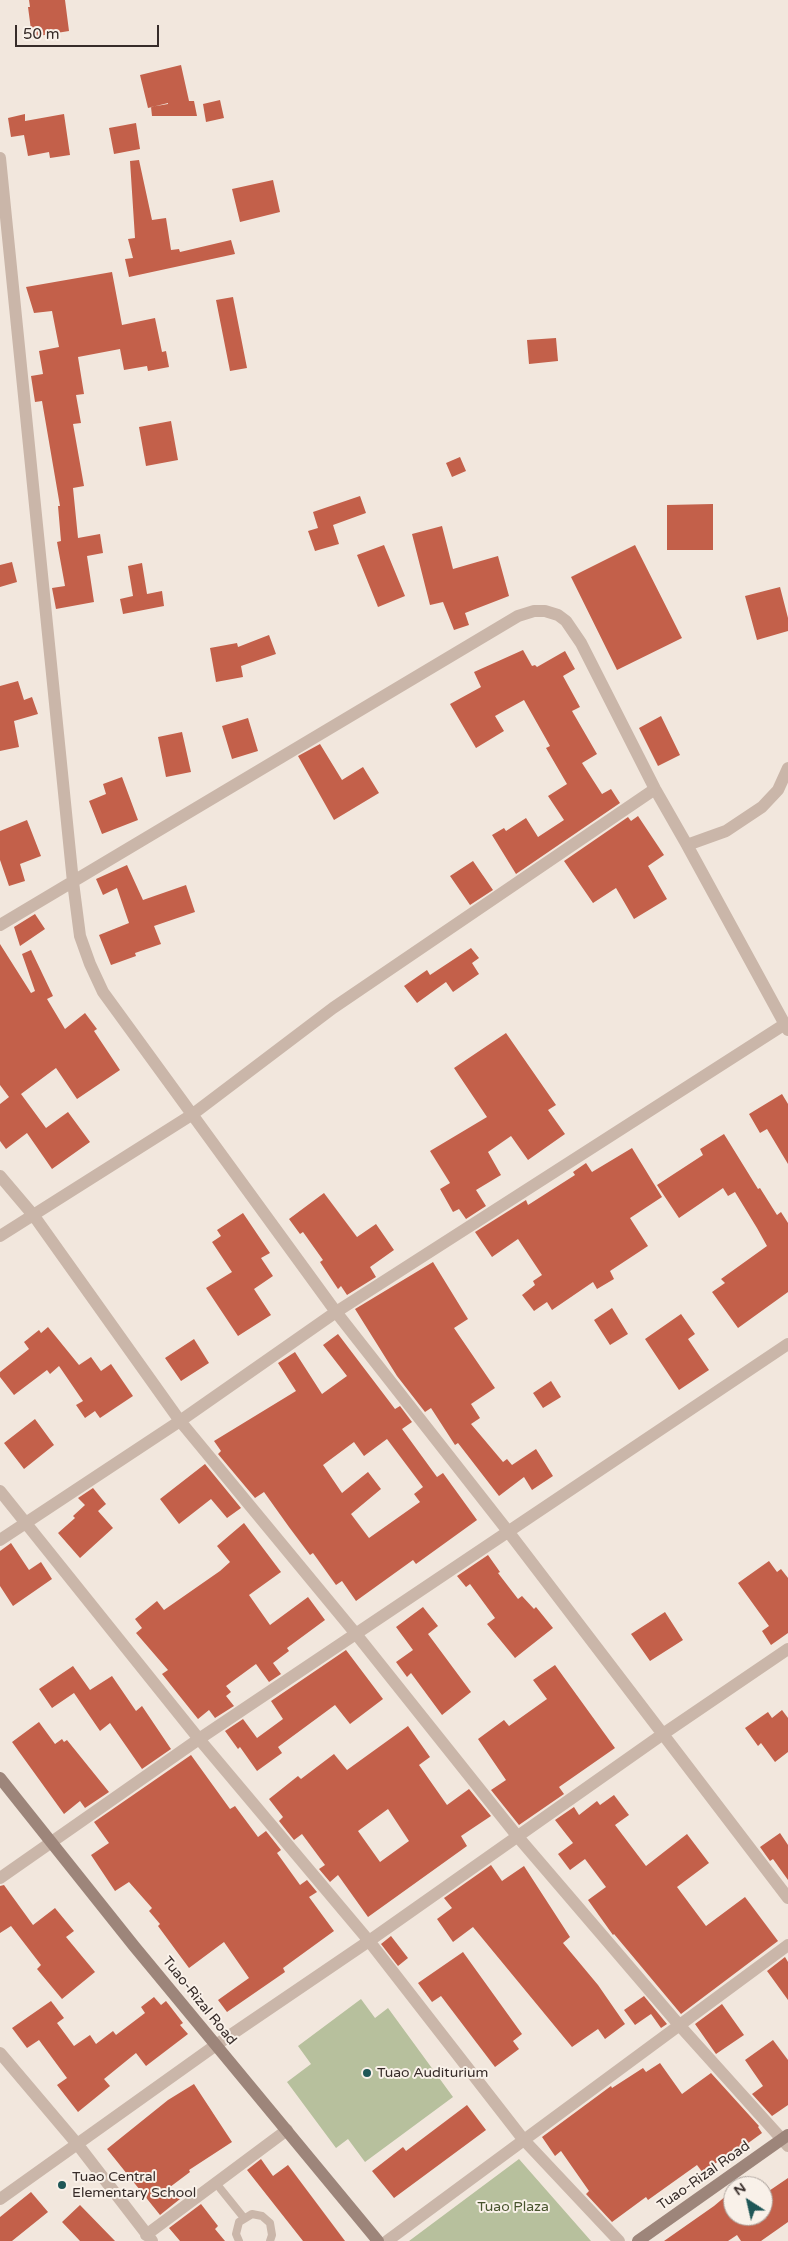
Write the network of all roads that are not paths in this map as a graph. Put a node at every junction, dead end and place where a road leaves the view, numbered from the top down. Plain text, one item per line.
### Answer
1 (0, 158) edge
2 (788, 768) edge
3 (655, 790) junction
4 (688, 845) junction
5 (72, 882) junction
6 (0, 925) edge
7 (786, 1027) edge
8 (193, 1114) junction
9 (0, 1176) edge
10 (34, 1216) junction
11 (0, 1236) edge
12 (336, 1312) junction
13 (788, 1344) edge
14 (180, 1421) junction
15 (0, 1491) edge
16 (27, 1523) junction
17 (507, 1530) junction
18 (0, 1540) edge
19 (356, 1634) junction
20 (788, 1649) edge
21 (663, 1734) junction
22 (199, 1738) junction
23 (0, 1778) edge
24 (518, 1837) junction
25 (52, 1843) junction
26 (0, 1878) edge
27 (788, 1898) edge
28 (369, 1941) junction
29 (788, 1945) edge
30 (680, 2026) junction
31 (216, 2046) junction
32 (0, 2053) edge
33 (287, 2130) junction
34 (523, 2140) junction
35 (786, 2140) edge
36 (78, 2146) junction
37 (215, 2182) junction
38 (0, 2199) edge
39 (244, 2218) junction
40 (149, 2238) edge
41 (239, 2241) edge
42 (270, 2241) edge
43 (378, 2241) edge
44 (387, 2241) edge
45 (619, 2241) edge
46 (638, 2241) edge

1 - 5 street
2 - 4 street
3 - 4 street
3 - 5 street
3 - 8 street
4 - 7 street
5 - 6 street
5 - 8 street
7 - 12 street
8 - 10 street
8 - 12 street
9 - 10 street
10 - 11 street
10 - 14 street
12 - 14 street
12 - 17 street
13 - 17 street
14 - 16 street
14 - 19 street
15 - 16 street
16 - 18 street
16 - 22 street
17 - 19 street
17 - 21 street
19 - 22 street
19 - 24 street
20 - 21 street
21 - 24 street
21 - 27 street
22 - 25 street
22 - 28 street
23 - 25 main road, Tuao-Rizal Road
24 - 28 street
24 - 30 street
25 - 26 street
25 - 31 main road, Tuao-Rizal Road
28 - 31 street
28 - 34 street
29 - 30 street
30 - 34 street
30 - 35 street
31 - 33 main road, Tuao-Rizal Road
31 - 36 street
32 - 36 street
33 - 37 street
33 - 43 main road, Tuao-Rizal Road
34 - 44 street
34 - 45 street
35 - 46 main road, Tuao-Rizal Road
36 - 38 street
36 - 40 street
37 - 39 lane
37 - 40 street
39 - 41 lane
39 - 42 lane

